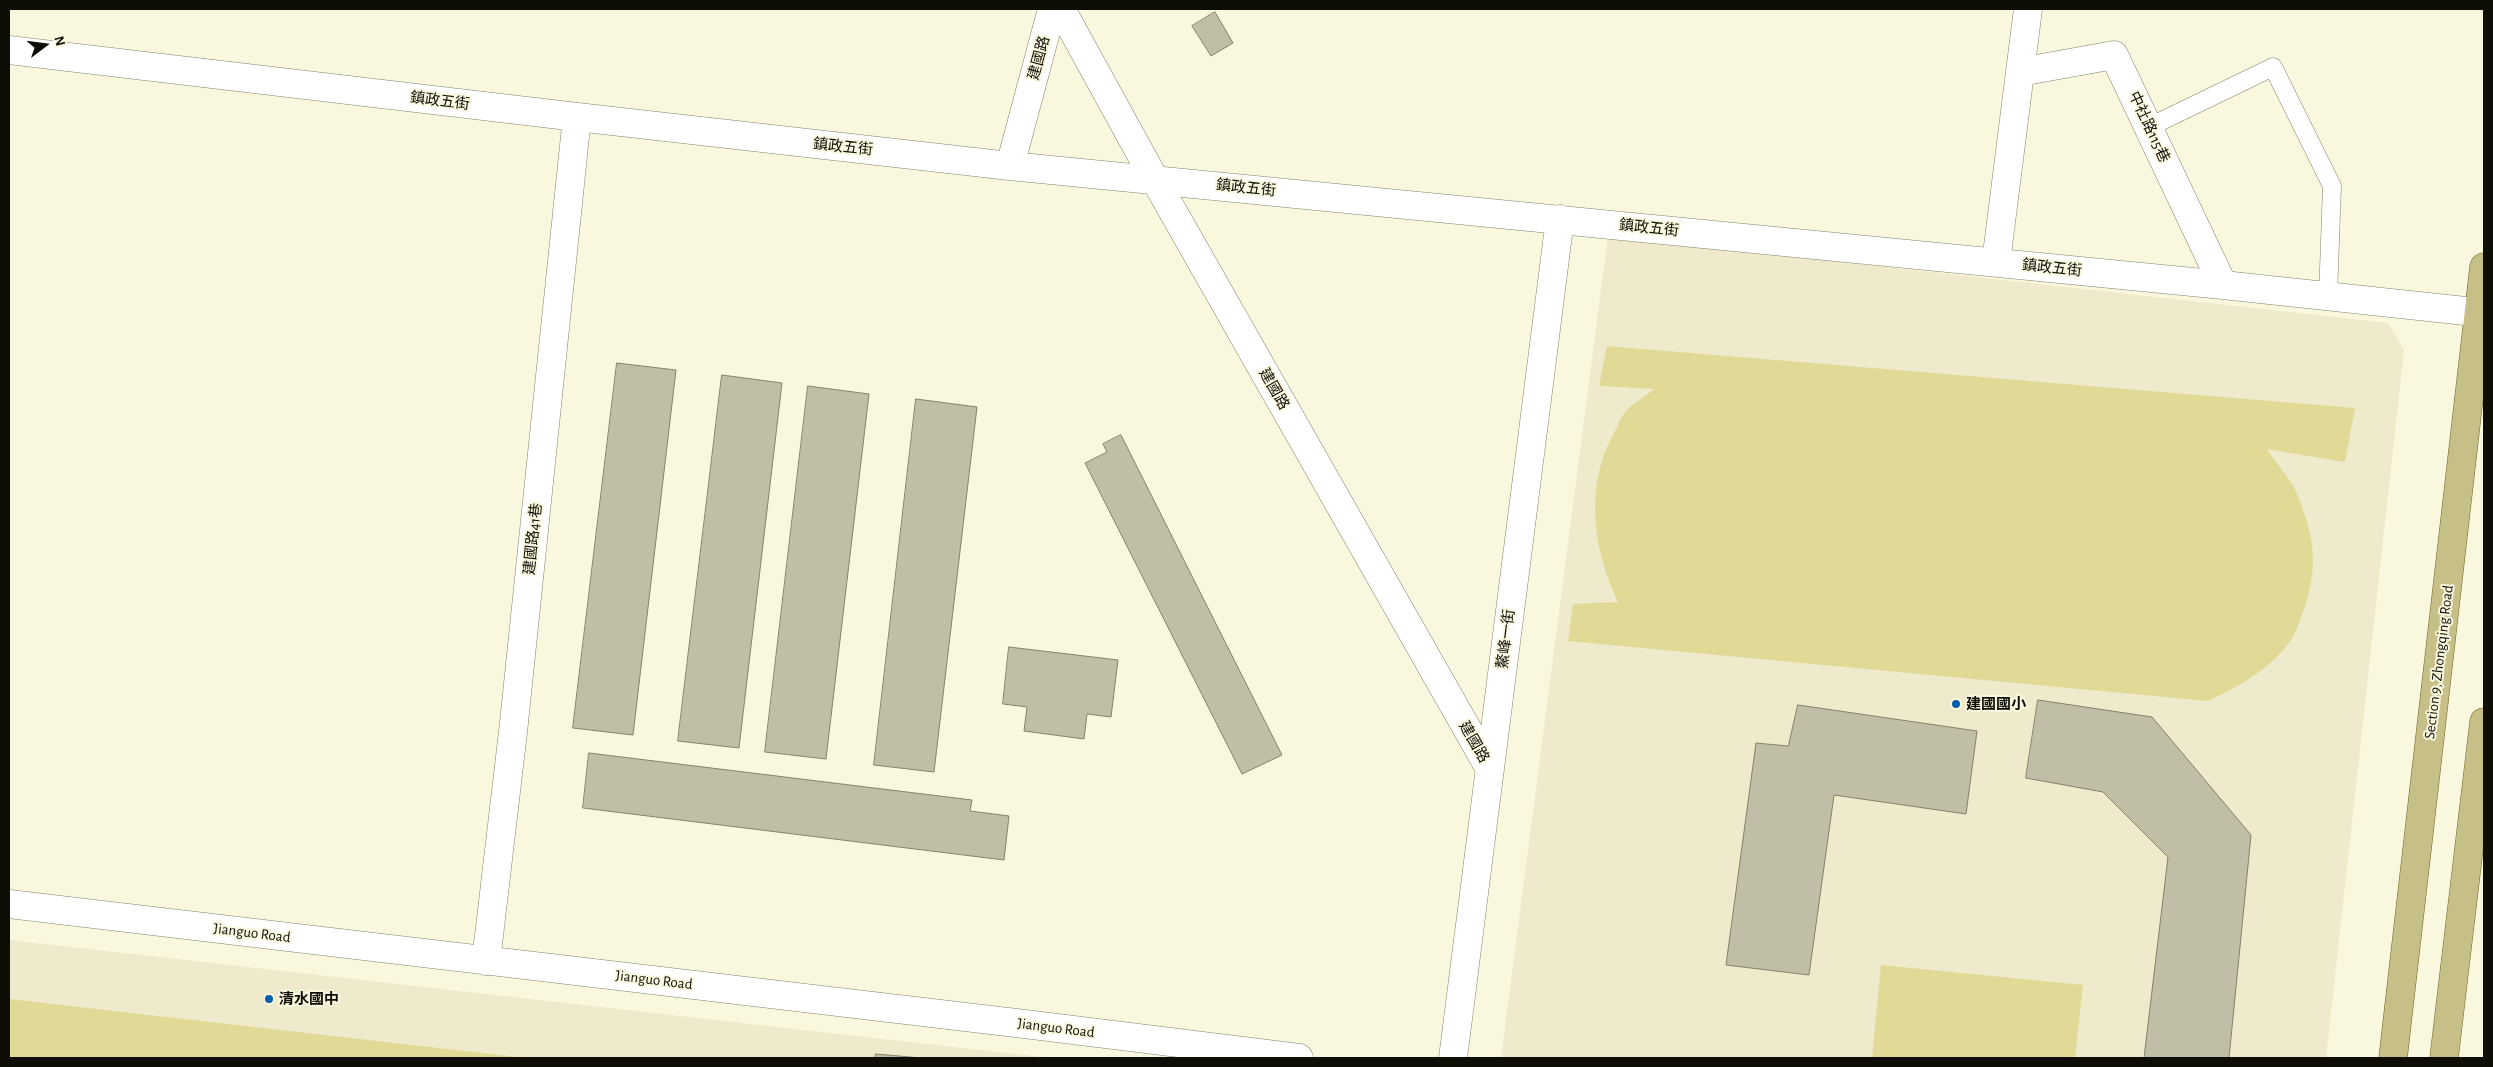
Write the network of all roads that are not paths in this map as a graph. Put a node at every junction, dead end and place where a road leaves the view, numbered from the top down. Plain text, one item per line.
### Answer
1 (1052, 9) edge
2 (1061, 9) edge
3 (2028, 9) edge
4 (9, 50) edge
5 (2020, 72) junction
6 (577, 118) junction
7 (2149, 127) junction
8 (1010, 166) junction
9 (1155, 180) junction
10 (1560, 219) junction
11 (1996, 262) junction
12 (2484, 267) edge
13 (2223, 285) junction
14 (2328, 297) junction
15 (2482, 313) edge
16 (2484, 722) edge
17 (1490, 769) junction
18 (9, 904) edge
19 (486, 961) junction
20 (1299, 1058) edge
21 (1454, 1058) edge
22 (2393, 1058) edge
23 (2444, 1058) edge

1 - 8 street, 建國路
2 - 9 street, 建國路
3 - 5 street
4 - 6 street, 鎮政五街
5 - 7 street, 中社路115巷
5 - 11 street
6 - 8 street, 鎮政五街
6 - 19 street, 建國路41巷
7 - 13 street, 中社路115巷
7 - 14 lane
8 - 9 street, 鎮政五街
9 - 10 street, 鎮政五街
9 - 17 street, 建國路
10 - 11 street, 鎮政五街
10 - 17 street, 鰲峰一街
11 - 13 street, 鎮政五街
12 - 15 main road, Section 9, Zhongqing Road
13 - 14 street, 鎮政五街
14 - 15 street, 鎮政五街
15 - 22 main road, Section 9, Zhongqing Road
16 - 23 main road
17 - 21 street, 鰲峰一街
18 - 19 street, Jianguo Road
19 - 20 street, Jianguo Road

